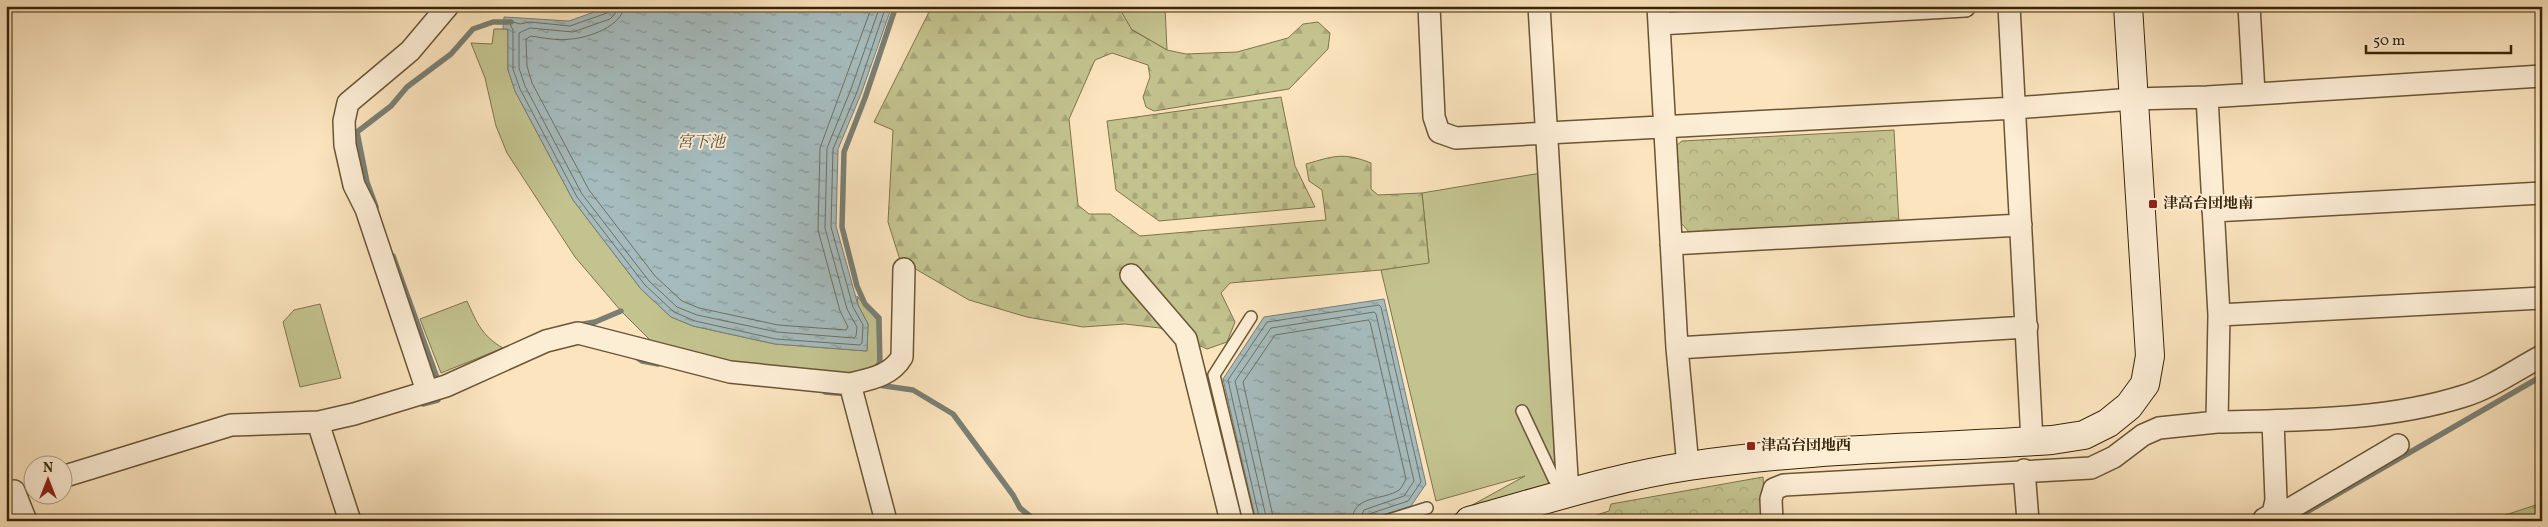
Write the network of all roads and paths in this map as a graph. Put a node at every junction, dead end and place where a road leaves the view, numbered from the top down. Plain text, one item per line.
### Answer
1 (448, 6) edge
2 (1429, 6) edge
3 (1539, 6) edge
4 (1964, 6) edge
5 (2009, 6) edge
6 (2128, 6) edge
7 (2249, 6) edge
8 (1658, 15) edge
9 (2542, 76) edge
10 (2254, 93) junction
11 (2207, 97) junction
12 (2133, 99) junction
13 (2014, 108) junction
14 (1664, 125) junction
15 (1546, 132) junction
16 (2542, 193) edge
17 (2213, 211) junction
18 (2021, 225) junction
19 (1671, 244) junction
20 (904, 269) dead end
21 (1131, 275) dead end
22 (2542, 298) edge
23 (2219, 315) junction
24 (1251, 317) dead end
25 (2027, 327) junction
26 (1677, 348) junction
27 (2542, 356) edge
28 (436, 389) junction
29 (852, 389) junction
30 (1522, 411) dead end
31 (2273, 420) junction
32 (2216, 422) junction
33 (320, 426) junction
34 (2032, 441) junction
35 (2398, 445) dead end
36 (1688, 466) junction
37 (2024, 470) junction
38 (72, 474) edge
39 (17, 493) edge
40 (1568, 494) junction
41 (1427, 508) dead end
42 (2267, 517) edge
43 (26, 521) edge
44 (350, 521) edge
45 (886, 521) edge
46 (1231, 521) edge
47 (1249, 521) edge
48 (1386, 521) edge
49 (1469, 521) edge
50 (1772, 521) edge
51 (2028, 521) edge

1 - 28 street
2 - 15 street
3 - 15 street
4 - 8 street
5 - 13 street
6 - 12 street
7 - 10 street
8 - 14 street
9 - 10 street
10 - 11 street
11 - 12 street
11 - 17 street
12 - 13 street
12 - 34 street
13 - 14 street
13 - 18 street
14 - 15 street
14 - 19 street
15 - 40 street
16 - 17 street
17 - 23 street
18 - 19 street
18 - 25 street
19 - 26 street
20 - 29 street
21 - 46 street
22 - 23 street
23 - 32 street
24 - 47 lane
25 - 26 street
25 - 34 street
26 - 36 street
27 - 31 street
28 - 29 street
28 - 33 street
29 - 45 street
30 - 40 lane
31 - 32 street
31 - 42 street
32 - 37 street
33 - 38 street
33 - 44 street
34 - 36 street
35 - 42 street
36 - 40 street
37 - 50 street
37 - 51 street
39 - 43 street
40 - 49 street
41 - 48 lane

